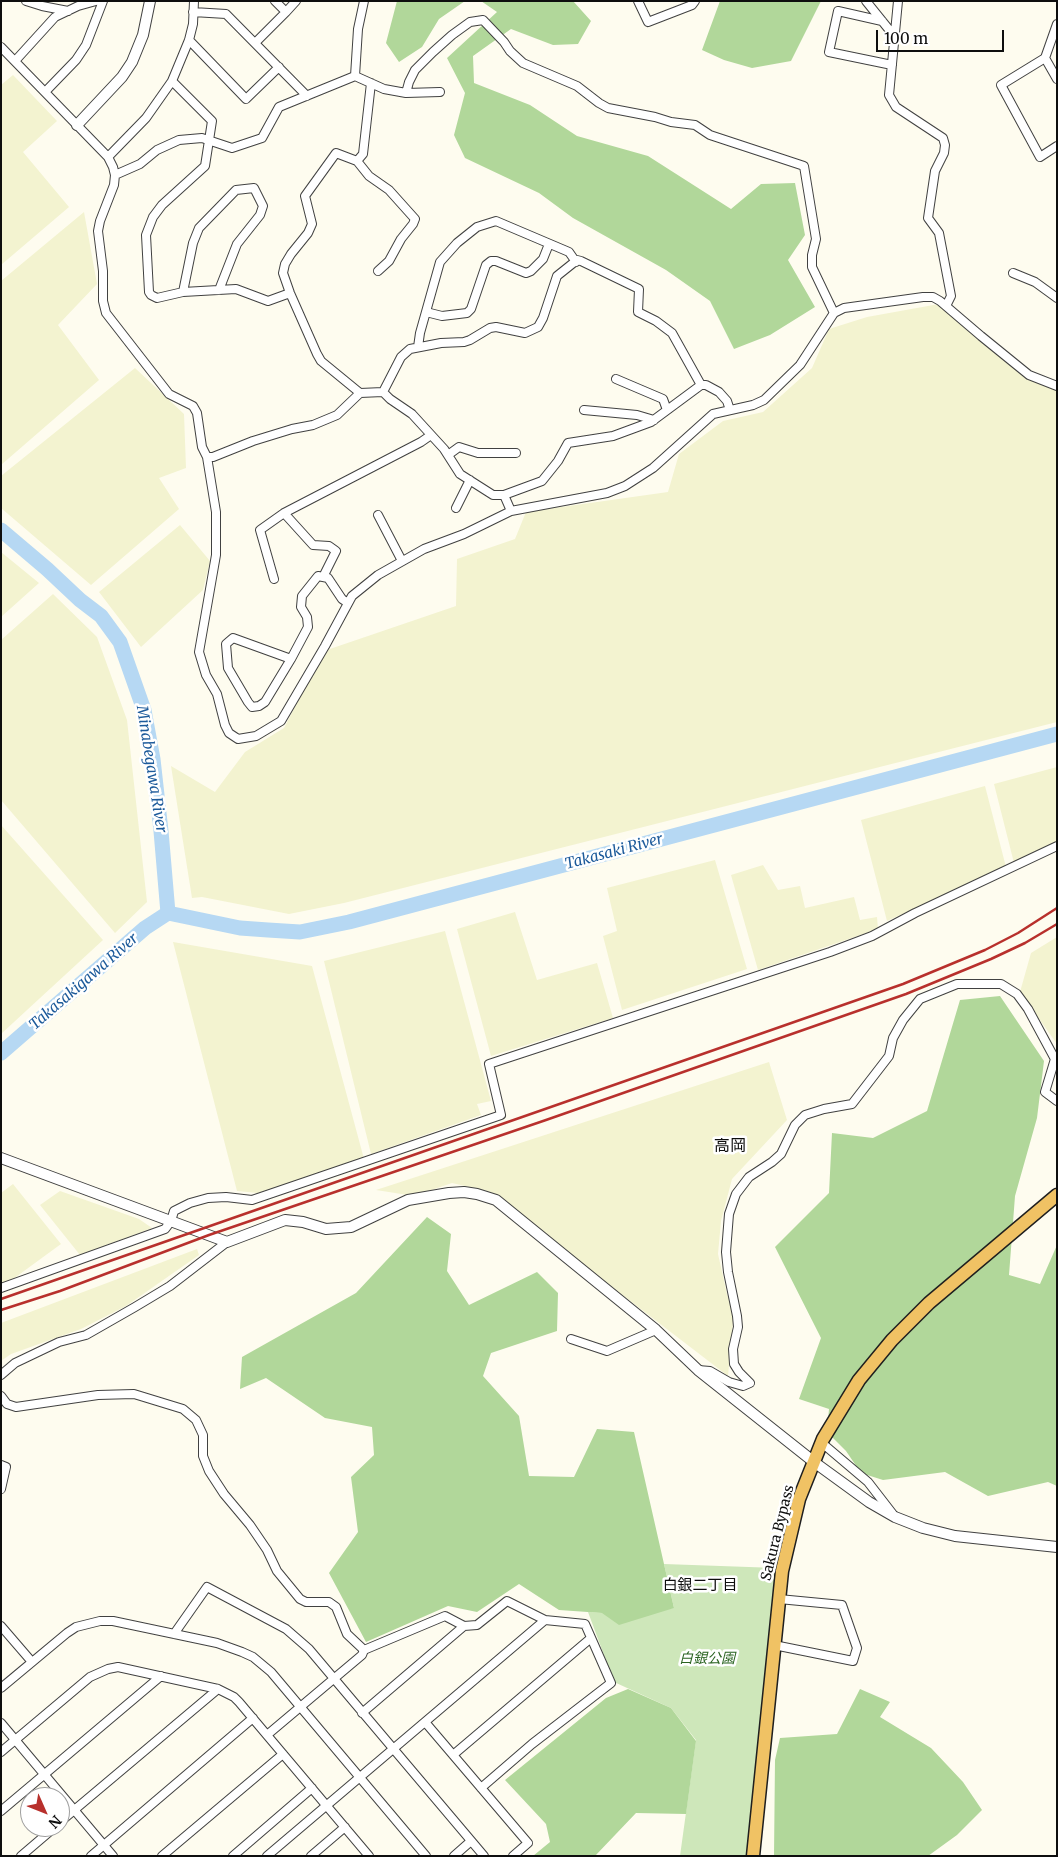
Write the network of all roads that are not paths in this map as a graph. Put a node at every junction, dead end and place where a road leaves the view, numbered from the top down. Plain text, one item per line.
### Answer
1 (26, 1) edge
2 (96, 1) edge
3 (103, 1) edge
4 (150, 1) edge
5 (194, 1) edge
6 (276, 1) edge
7 (296, 1) edge
8 (364, 1) edge
9 (638, 1) edge
10 (695, 1) edge
11 (866, 1) edge
12 (898, 1) edge
13 (68, 11) junction
14 (193, 12) junction
15 (286, 12) junction
16 (882, 21) junction
17 (1057, 24) edge
18 (895, 37) junction
19 (189, 40) junction
20 (255, 43) junction
21 (1, 46) edge
22 (1053, 46) edge
23 (1045, 58) junction
24 (15, 61) junction
25 (892, 66) junction
26 (279, 67) junction
27 (355, 76) junction
28 (1057, 78) edge
29 (172, 81) junction
30 (371, 83) junction
31 (45, 92) junction
32 (440, 92) dead end
33 (406, 93) junction
34 (307, 96) junction
35 (77, 125) junction
36 (209, 141) junction
37 (1057, 146) edge
38 (108, 157) junction
39 (357, 162) junction
40 (115, 175) junction
41 (549, 244) junction
42 (576, 262) junction
43 (378, 271) dead end
44 (1013, 273) dead end
45 (219, 290) junction
46 (183, 292) junction
47 (290, 293) junction
48 (1057, 298) edge
49 (946, 306) junction
50 (426, 312) junction
51 (834, 313) junction
52 (418, 347) junction
53 (616, 380) dead end
54 (701, 385) junction
55 (1057, 386) edge
56 (384, 392) junction
57 (360, 393) junction
58 (584, 410) dead end
59 (667, 410) junction
60 (730, 410) junction
61 (654, 420) junction
62 (431, 435) junction
63 (516, 454) dead end
64 (448, 455) junction
65 (207, 457) junction
66 (470, 480) junction
67 (504, 496) junction
68 (456, 508) dead end
69 (511, 511) junction
70 (284, 513) junction
71 (378, 515) dead end
72 (402, 561) junction
73 (323, 577) junction
74 (274, 579) dead end
75 (348, 604) junction
76 (291, 659) junction
77 (1057, 846) edge
78 (1057, 1101) edge
79 (1, 1158) edge
80 (1057, 1195) edge
81 (171, 1221) junction
82 (227, 1242) junction
83 (1, 1288) edge
84 (656, 1330) junction
85 (571, 1339) dead end
86 (698, 1370) junction
87 (1, 1375) edge
88 (1, 1396) edge
89 (822, 1443) junction
90 (814, 1462) junction
91 (1, 1465) edge
92 (1, 1489) edge
93 (895, 1517) junction
94 (1057, 1547) edge
95 (779, 1599) junction
96 (545, 1620) junction
97 (1, 1626) edge
98 (464, 1626) junction
99 (174, 1634) junction
100 (591, 1638) junction
101 (774, 1645) junction
102 (364, 1650) junction
103 (32, 1662) junction
104 (161, 1676) junction
105 (334, 1679) junction
106 (1, 1688) edge
107 (218, 1689) junction
108 (300, 1707) junction
109 (362, 1713) junction
110 (253, 1718) junction
111 (425, 1722) junction
112 (1, 1724) edge
113 (267, 1736) junction
114 (15, 1740) junction
115 (393, 1749) junction
116 (1, 1752) edge
117 (283, 1754) junction
118 (453, 1755) junction
119 (45, 1775) junction
120 (360, 1778) junction
121 (312, 1788) junction
122 (481, 1788) junction
123 (326, 1805) junction
124 (75, 1810) junction
125 (1, 1812) edge
126 (70, 1814) edge
127 (345, 1827) junction
128 (43, 1837) edge
129 (471, 1841) junction
130 (104, 1844) junction
131 (21, 1856) edge
132 (90, 1856) edge
133 (113, 1856) edge
134 (162, 1856) edge
135 (233, 1856) edge
136 (266, 1856) edge
137 (311, 1856) edge
138 (369, 1856) edge
139 (426, 1856) edge
140 (454, 1856) edge
141 (484, 1856) edge
142 (513, 1856) edge
143 (753, 1856) edge

1 - 13 street
2 - 13 street
3 - 31 street
4 - 35 street
5 - 14 street
6 - 15 street
7 - 15 street
8 - 27 street
9 - 10 street
11 - 16 street
12 - 18 street
13 - 24 street
14 - 19 street
14 - 20 street
15 - 20 street
16 - 18 street
16 - 25 street
17 - 22 street
18 - 25 street
19 - 26 street
19 - 29 street
20 - 26 street
21 - 24 street
22 - 23 street
23 - 28 street
23 - 37 street
24 - 31 street
25 - 49 street
26 - 34 street
27 - 30 street
27 - 34 street
29 - 36 street
29 - 38 street
30 - 33 street
30 - 39 street
31 - 35 street
32 - 33 street
33 - 51 street
34 - 36 street
35 - 38 street
36 - 40 street
36 - 46 street
38 - 40 street
39 - 43 street
39 - 47 street
40 - 65 street
41 - 42 street
41 - 50 street
41 - 50 street
42 - 52 street
42 - 54 street
44 - 48 street
45 - 46 street
45 - 46 street
45 - 47 street
47 - 57 street
49 - 51 street
49 - 55 street
50 - 52 street
51 - 60 street
52 - 56 street
53 - 59 street
54 - 59 street
54 - 60 street
56 - 57 street
56 - 62 street
57 - 65 street
58 - 61 street
59 - 61 street
60 - 69 street
61 - 67 street
62 - 64 street
62 - 70 street
63 - 64 street
64 - 66 street
65 - 75 street
66 - 67 street
66 - 68 street
67 - 69 street
69 - 72 street
70 - 73 street
70 - 74 street
71 - 72 street
72 - 75 street
73 - 75 street
73 - 76 street
76 - 76 street
77 - 81 street
78 - 86 street
79 - 81 street
80 - 89 highway, Sakura Bypass
81 - 82 street
81 - 83 street
82 - 84 street
82 - 87 street
84 - 85 street
84 - 86 street
86 - 90 street
88 - 102 street
89 - 90 highway, Sakura Bypass
89 - 93 street
90 - 93 street
90 - 95 highway, Sakura Bypass
91 - 92 street
93 - 94 street
95 - 101 highway, Sakura Bypass
95 - 101 street
96 - 98 street
96 - 100 street
96 - 111 street
97 - 103 street
98 - 102 street
98 - 109 street
99 - 103 street
99 - 105 street
99 - 108 street
100 - 118 street
100 - 122 street
101 - 143 highway, Sakura Bypass
102 - 105 street
103 - 106 street
104 - 107 street
104 - 114 street
104 - 119 street
105 - 108 street
105 - 109 street
107 - 110 street
107 - 124 street
108 - 113 street
108 - 120 street
109 - 115 street
110 - 113 street
110 - 130 street
111 - 115 street
111 - 118 street
112 - 114 street
113 - 117 street
114 - 116 street
114 - 119 street
115 - 120 street
115 - 129 street
117 - 121 street
117 - 134 street
118 - 122 street
119 - 124 street
119 - 125 street
120 - 123 street
120 - 139 street
121 - 123 street
121 - 135 street
122 - 142 street
123 - 127 street
123 - 136 street
124 - 126 street
124 - 130 street
127 - 137 street
127 - 138 street
128 - 131 street
129 - 140 street
129 - 141 street
130 - 132 street
130 - 133 street

